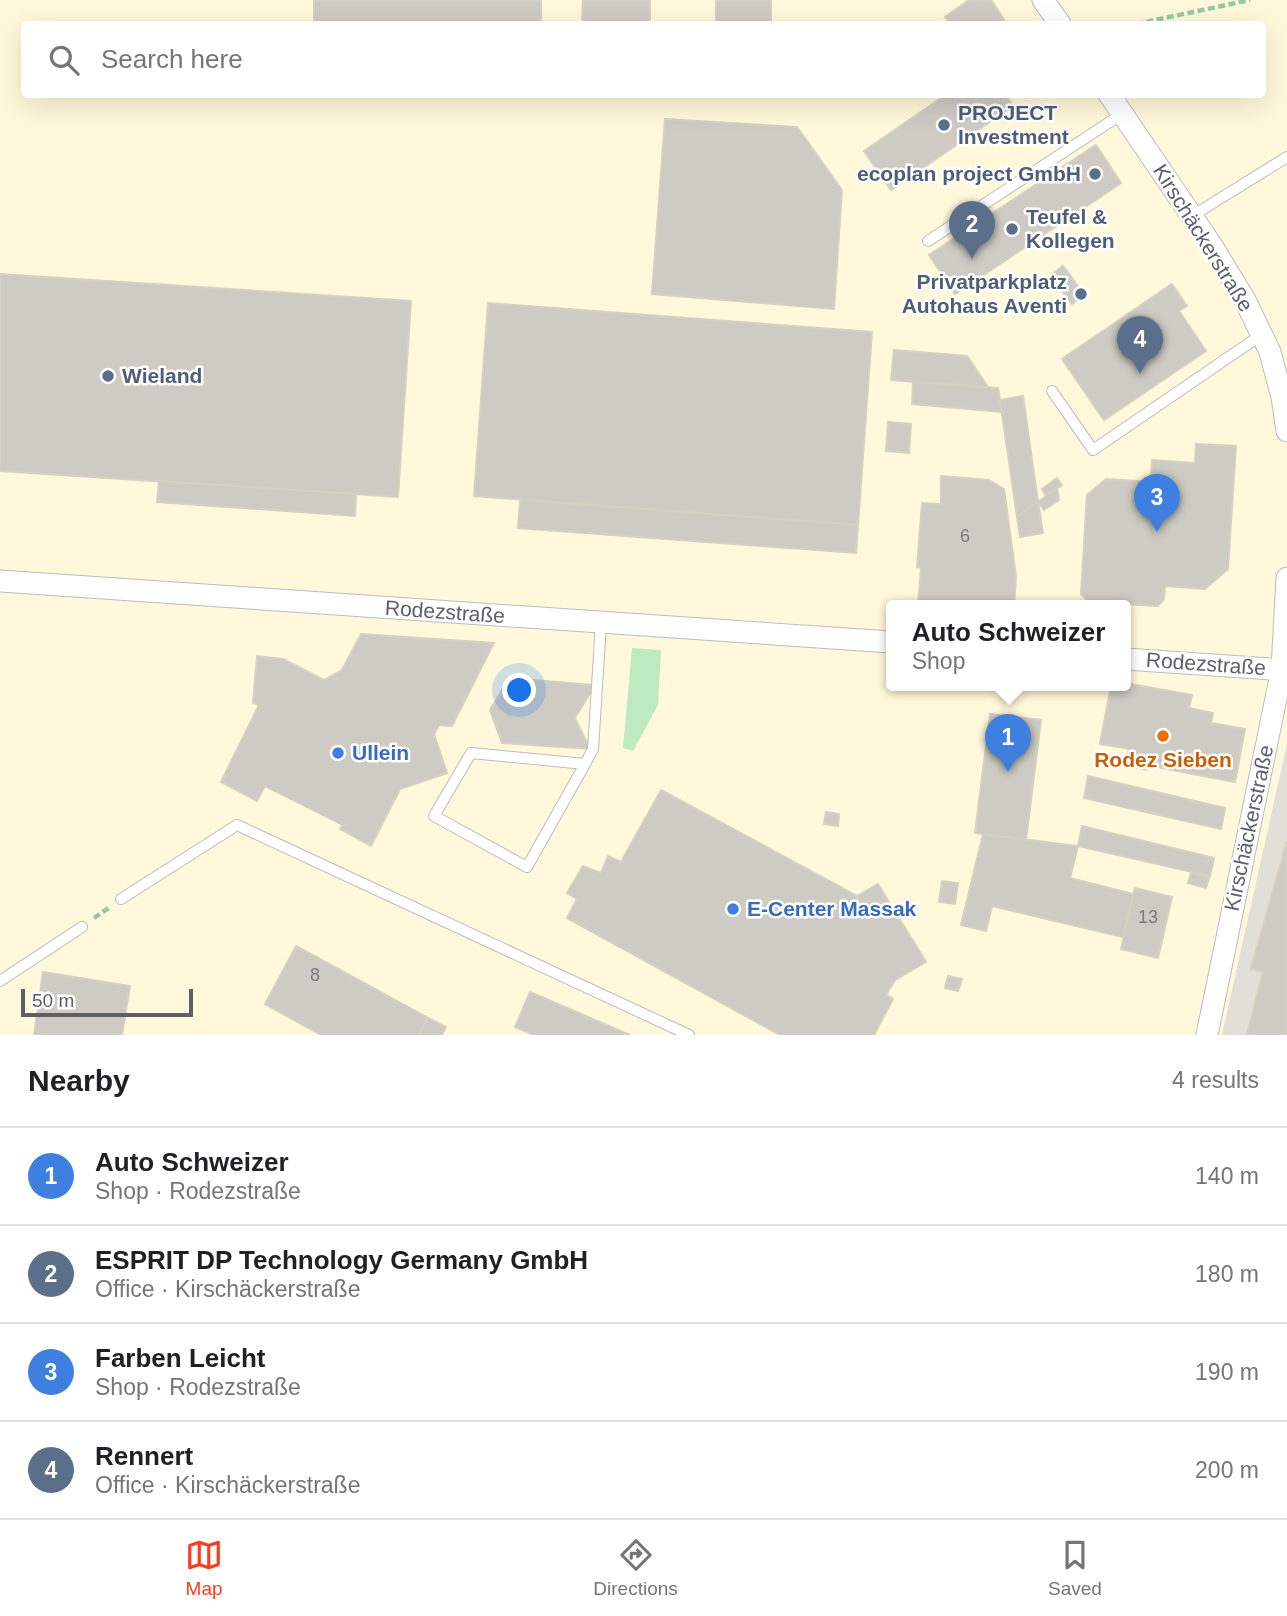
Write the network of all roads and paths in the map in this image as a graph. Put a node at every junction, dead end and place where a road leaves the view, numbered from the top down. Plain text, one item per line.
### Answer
1 (1043, 0) edge
2 (1250, 0) edge
3 (1058, 21) edge
4 (1150, 21) edge
5 (1112, 98) edge
6 (1122, 114) junction
7 (1287, 157) edge
8 (1192, 216) junction
9 (928, 241) dead end
10 (1261, 335) junction
11 (1052, 391) dead end
12 (1287, 431) edge
13 (1287, 578) edge
14 (0, 581) edge
15 (601, 623) junction
16 (886, 642) edge
17 (1131, 659) edge
18 (1284, 670) edge
19 (585, 764) junction
20 (121, 899) joint
21 (82, 927) joint
22 (0, 981) edge
23 (689, 1035) edge
24 (1207, 1035) edge

1 - 3 street
2 - 4 path
5 - 6 street, Kirschäckerstraße
6 - 8 street, Kirschäckerstraße
6 - 9 lane
7 - 8 lane
8 - 10 street, Kirschäckerstraße
10 - 11 lane
10 - 12 street, Kirschäckerstraße
13 - 18 street, Kirschäckerstraße
14 - 15 street, Rodezstraße
15 - 16 street, Rodezstraße
15 - 19 lane
17 - 18 street, Rodezstraße
18 - 24 street, Kirschäckerstraße
19 - 19 lane
20 - 21 path
20 - 23 lane
21 - 22 lane

